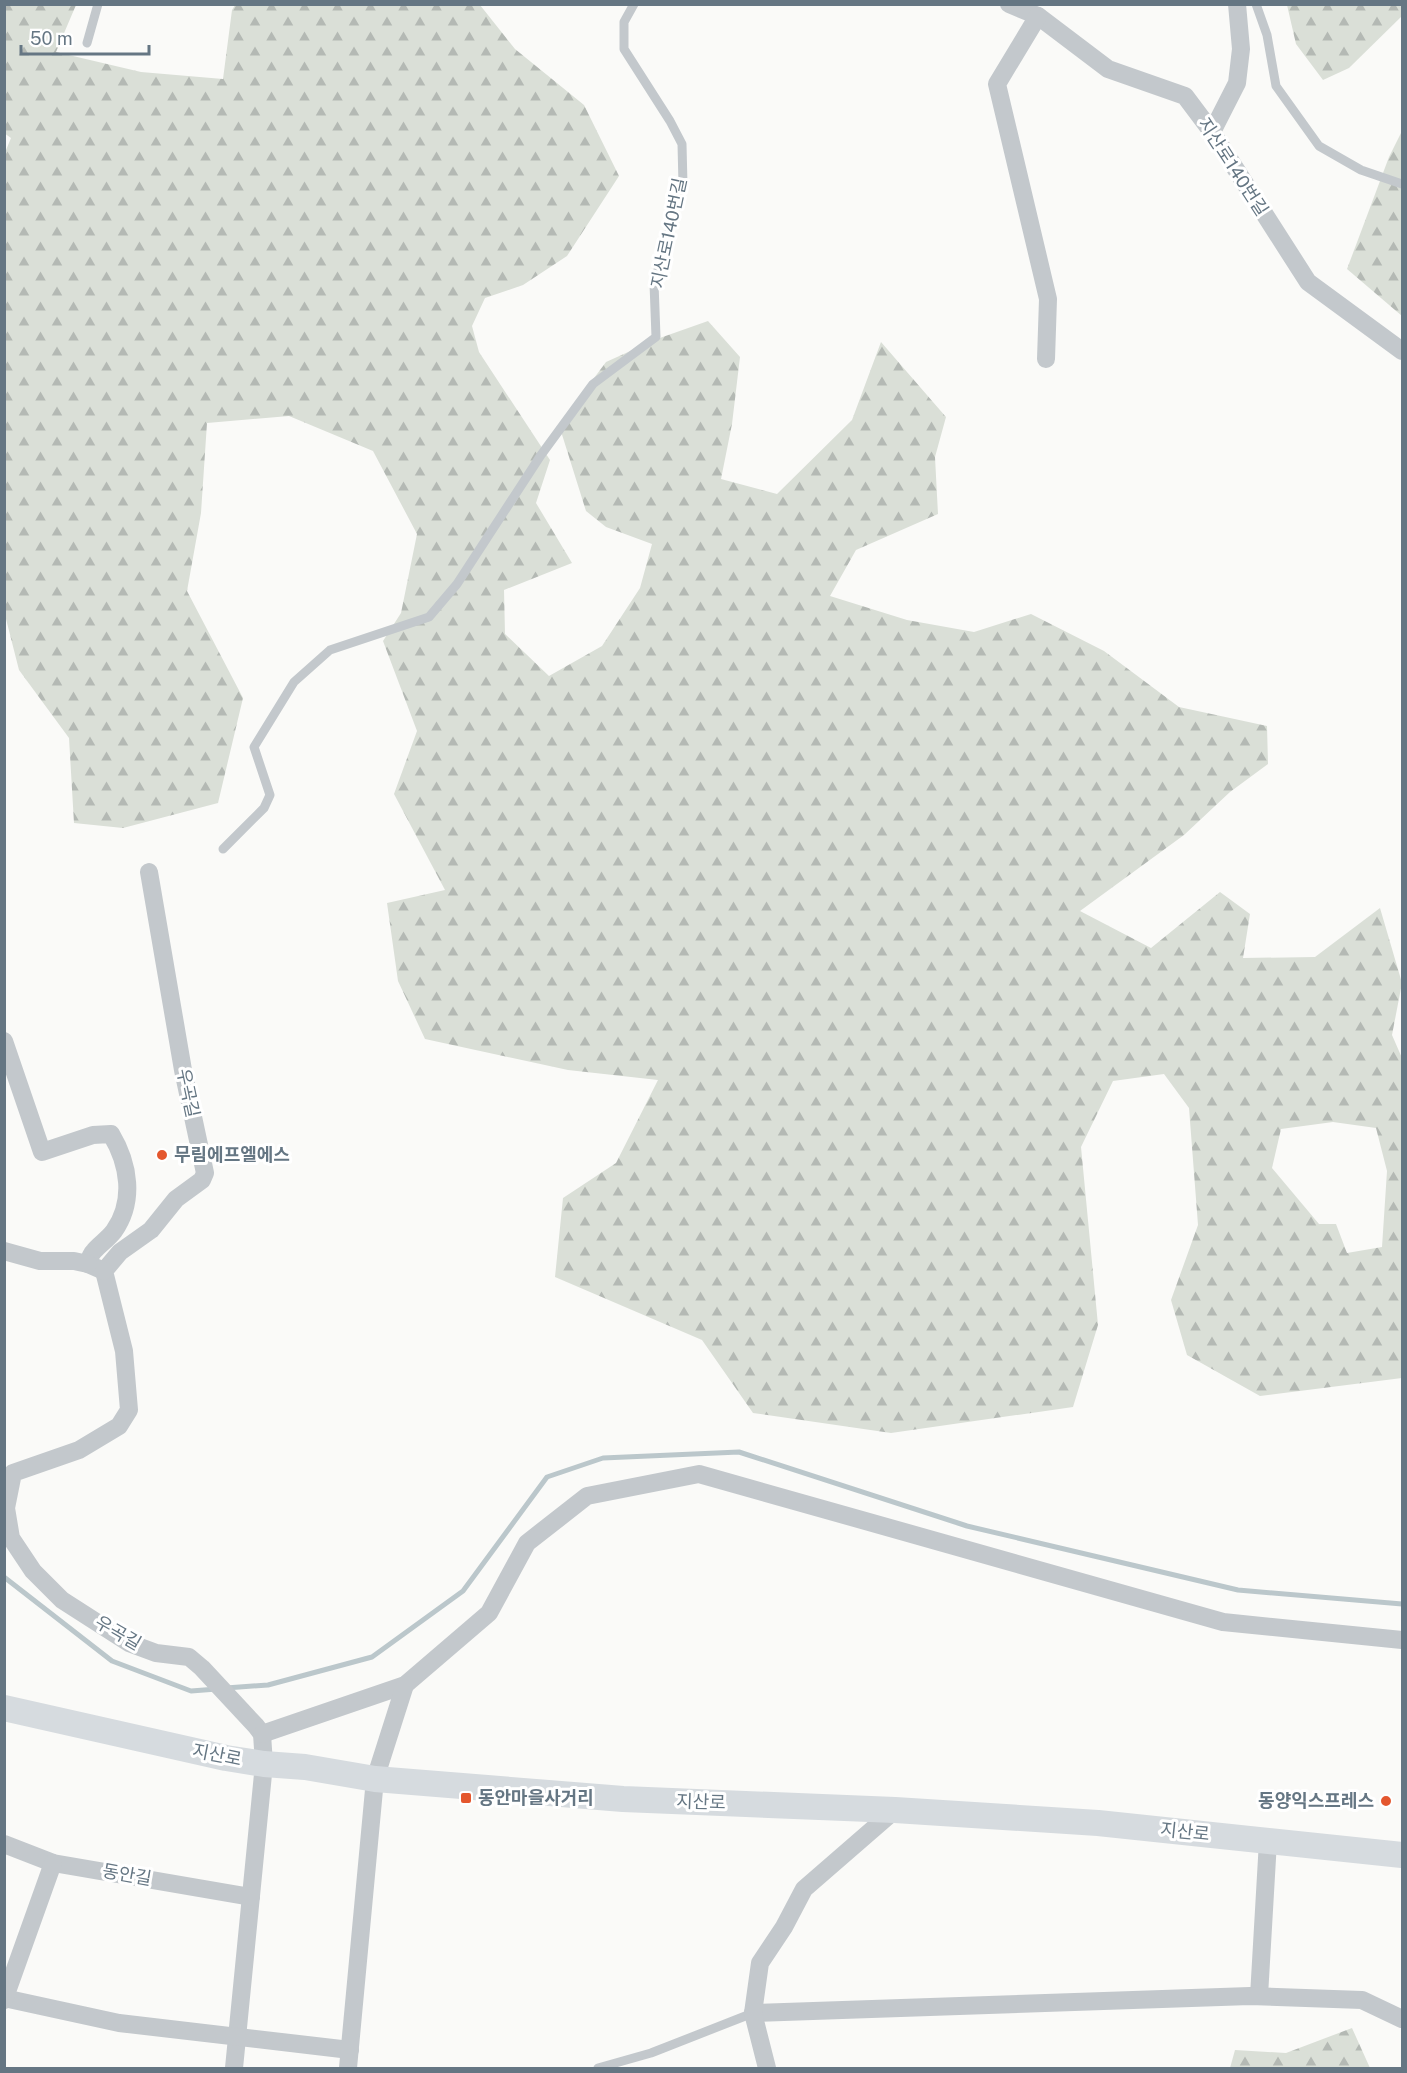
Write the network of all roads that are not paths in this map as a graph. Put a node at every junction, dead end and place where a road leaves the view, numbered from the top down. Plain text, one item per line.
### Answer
1 (98, 4) edge
2 (634, 4) edge
3 (1009, 4) edge
4 (1236, 4) edge
5 (1256, 4) edge
6 (1038, 16) junction
7 (87, 43) dead end
8 (1212, 132) junction
9 (1402, 184) edge
10 (1402, 351) edge
11 (1046, 359) dead end
12 (223, 849) dead end
13 (149, 872) dead end
14 (4, 1041) edge
15 (4, 1251) edge
16 (96, 1267) junction
17 (4, 1486) edge
18 (6, 1508) edge
19 (1402, 1640) edge
20 (405, 1685) junction
21 (4, 1708) edge
22 (259, 1730) junction
23 (264, 1764) junction
24 (375, 1779) junction
25 (895, 1810) junction
26 (1268, 1841) junction
27 (4, 1844) edge
28 (1402, 1855) edge
29 (53, 1863) junction
30 (251, 1897) junction
31 (1259, 1996) junction
32 (5, 1998) edge
33 (753, 2013) junction
34 (1402, 2019) edge
35 (238, 2036) junction
36 (350, 2050) junction
37 (234, 2068) edge
38 (348, 2068) edge
39 (598, 2068) edge
40 (767, 2068) edge

1 - 7 lane
2 - 12 lane, 지산로140번길
3 - 6 street, 지산로140번길
4 - 8 street
5 - 9 lane
6 - 8 street, 지산로140번길
6 - 11 street
8 - 10 street, 지산로140번길
13 - 16 street, 우곡길
14 - 16 street
15 - 16 street
16 - 18 street, 우곡길
17 - 18 street, 우곡길
18 - 22 street, 우곡길
19 - 20 street
20 - 22 street
20 - 24 street
21 - 23 main road, 지산로
22 - 23 street
23 - 24 main road, 지산로
23 - 30 street
24 - 25 main road, 지산로
24 - 36 street
25 - 26 main road, 지산로
25 - 33 street
26 - 28 main road, 지산로
26 - 31 street
27 - 29 street, 동안길
29 - 30 street, 동안길
29 - 32 street
30 - 35 street
31 - 33 street
31 - 34 street
32 - 35 street
33 - 39 lane
33 - 40 street
35 - 36 street
35 - 37 street
36 - 38 street

